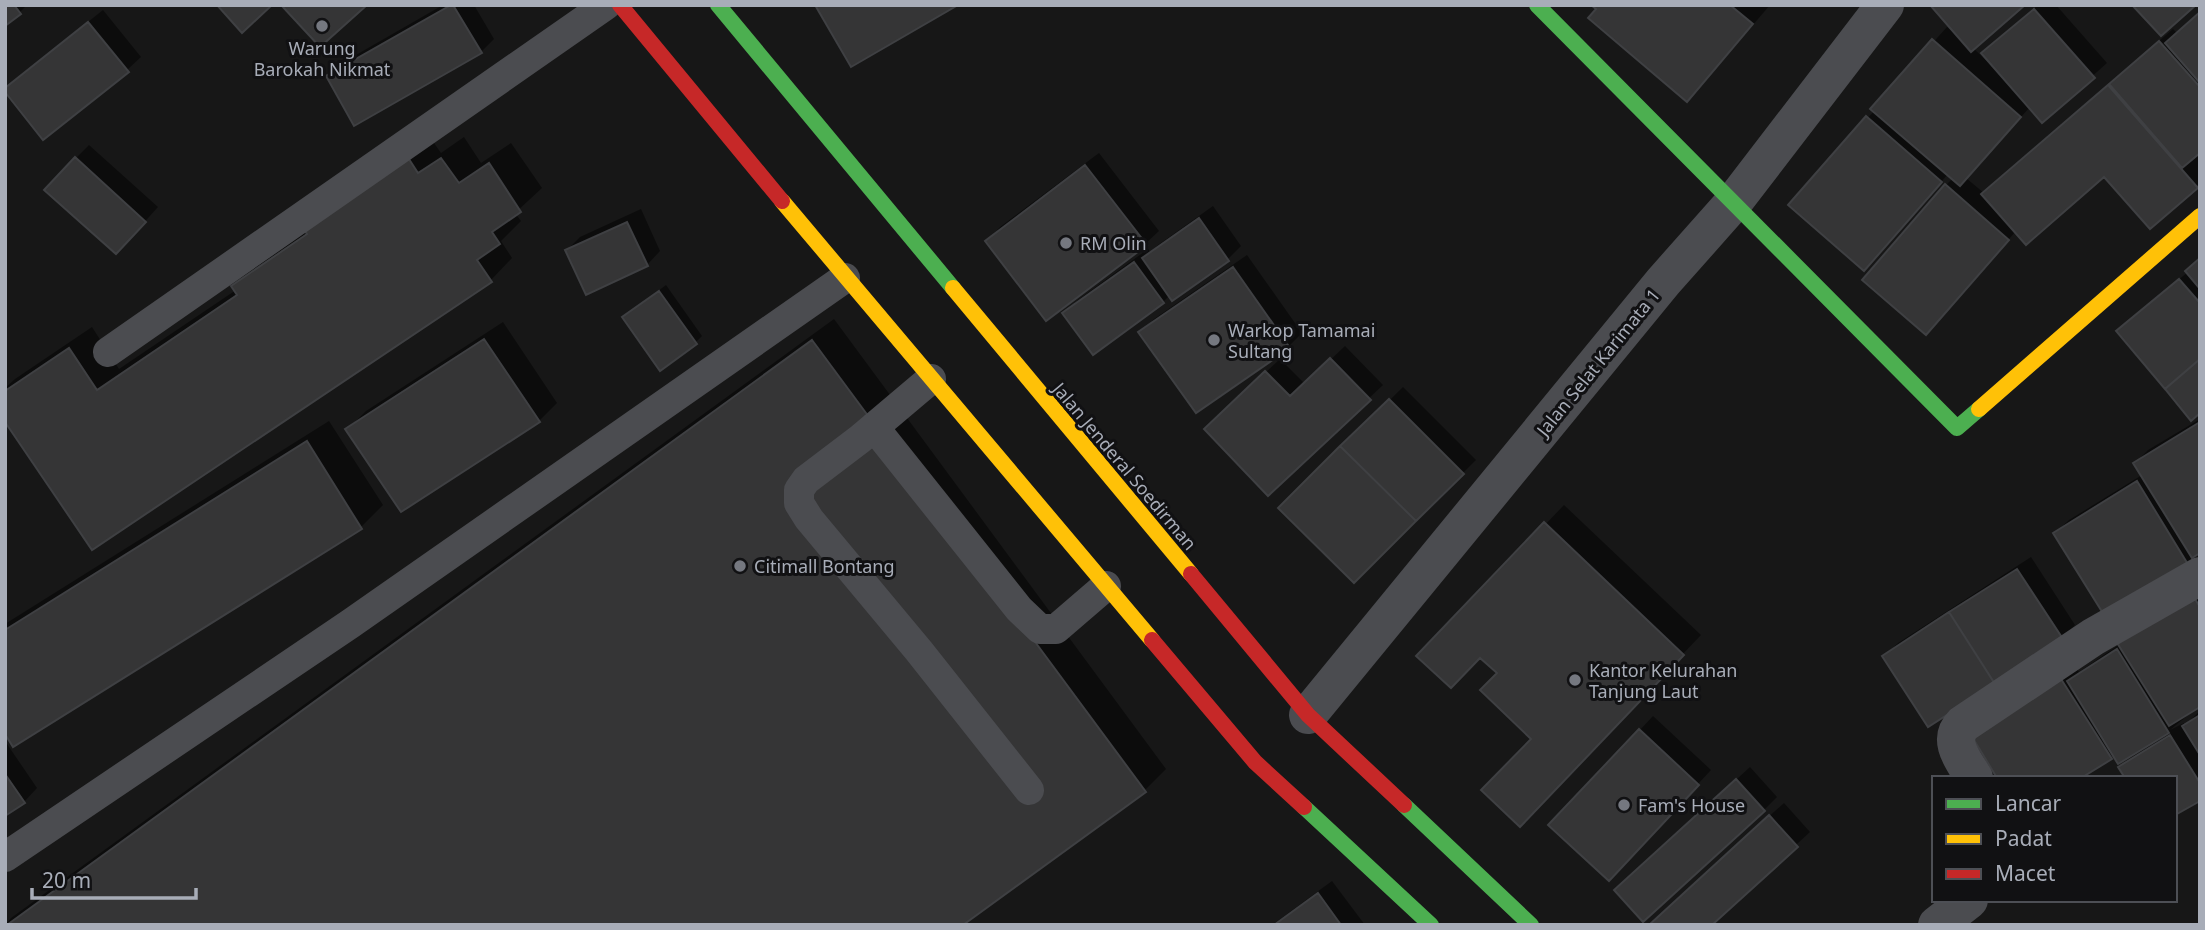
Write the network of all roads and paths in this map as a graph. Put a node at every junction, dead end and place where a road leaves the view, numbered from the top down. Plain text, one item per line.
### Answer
1 (606, 5) edge
2 (620, 5) edge
3 (718, 5) edge
4 (1537, 5) edge
5 (1885, 5) edge
6 (1733, 203) junction
7 (2200, 216) edge
8 (845, 278) junction
9 (107, 352) dead end
10 (931, 379) junction
11 (874, 427) junction
12 (2200, 576) edge
13 (1106, 586) junction
14 (1308, 715) junction
15 (1973, 776) edge
16 (1029, 790) dead end
17 (5, 857) edge
18 (1966, 902) edge
19 (1426, 923) edge
20 (1531, 925) edge
21 (1937, 925) edge

1 - 9 lane
2 - 8 street
3 - 14 street, Jalan Jenderal Soedirman
4 - 6 street
5 - 6 street, Jalan Selat Karimata 1
6 - 7 street
6 - 14 street, Jalan Selat Karimata 1
8 - 10 street
8 - 17 lane
10 - 11 lane
10 - 13 street
11 - 13 lane
11 - 16 lane
12 - 15 street
13 - 19 street
14 - 20 street, Jalan Jenderal Soedirman
18 - 21 street

